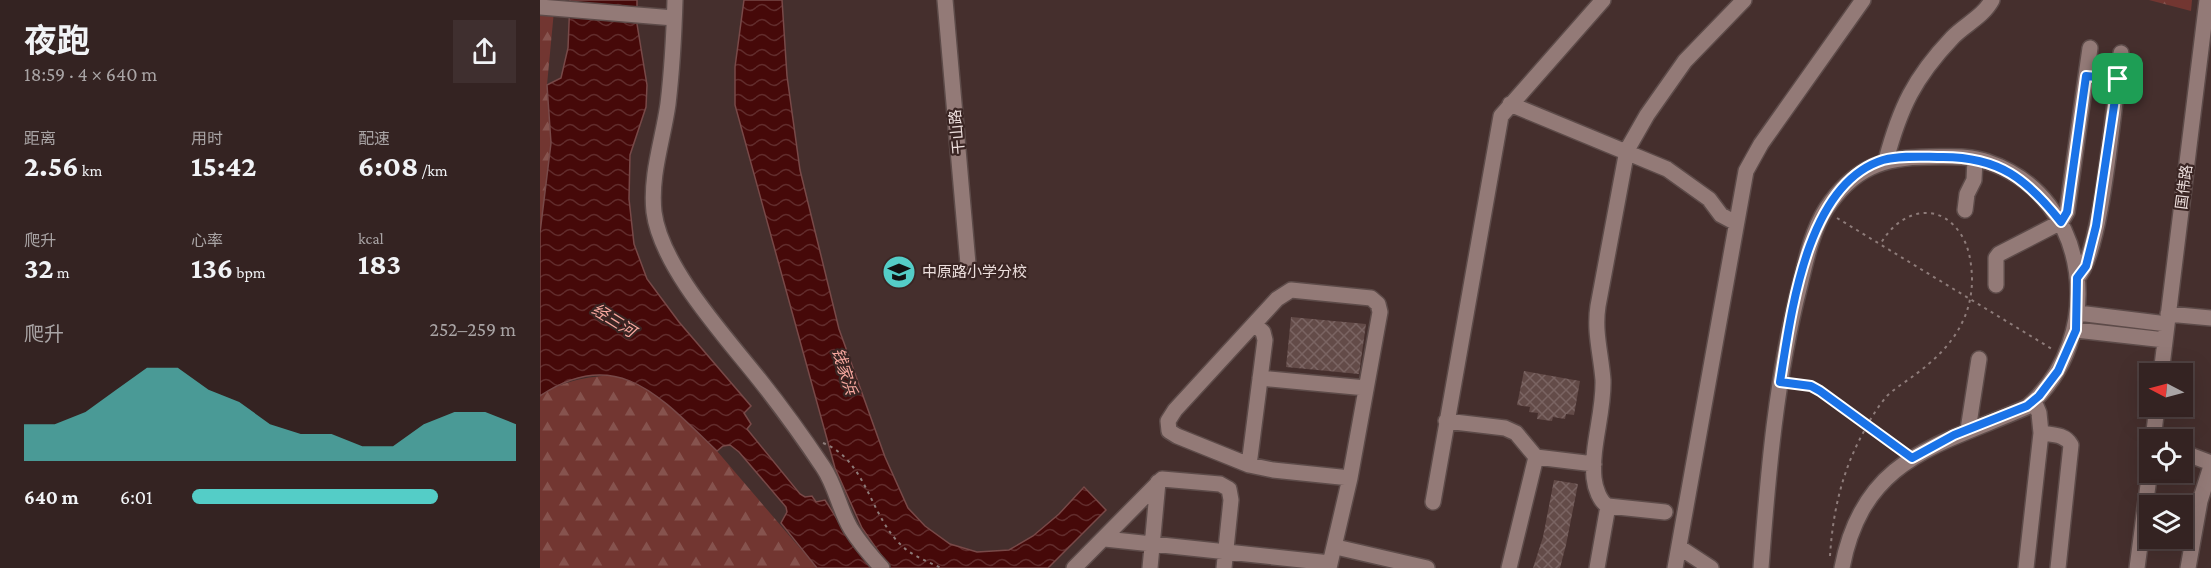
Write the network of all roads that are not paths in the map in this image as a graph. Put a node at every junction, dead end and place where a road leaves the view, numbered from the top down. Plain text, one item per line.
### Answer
1 (675, 0) edge
2 (945, 0) edge
3 (1603, 0) edge
4 (1744, 0) edge
5 (1863, 0) edge
6 (1992, 0) edge
7 (2207, 0) edge
8 (540, 7) edge
9 (674, 18) junction
10 (2090, 48) dead end
11 (2121, 53) dead end
12 (2086, 76) junction
13 (2118, 79) junction
14 (1510, 104) junction
15 (1627, 150) junction
16 (1975, 159) junction
17 (1886, 160) junction
18 (1965, 210) dead end
19 (2061, 222) junction
20 (1736, 223) junction
21 (968, 264) dead end
22 (2077, 278) junction
23 (1995, 285) dead end
24 (2078, 313) junction
25 (2211, 318) edge
26 (2168, 319) junction
27 (1254, 324) junction
28 (2076, 330) junction
29 (2165, 340) junction
30 (1979, 359) dead end
31 (2162, 363) edge
32 (1260, 378) junction
33 (1366, 388) junction
34 (2034, 401) junction
35 (1446, 421) junction
36 (1968, 430) junction
37 (2041, 434) junction
38 (1536, 457) junction
39 (2193, 457) edge
40 (1594, 464) junction
41 (2211, 464) edge
42 (1250, 465) junction
43 (1350, 478) junction
44 (1158, 482) junction
45 (2148, 483) edge
46 (1433, 502) dead end
47 (1608, 506) junction
48 (1665, 512) dead end
49 (1105, 539) junction
50 (1152, 544) junction
51 (1336, 547) junction
52 (1679, 547) junction
53 (1225, 561) edge
54 (1329, 566) edge
55 (1077, 567) edge
56 (882, 568) edge
57 (1150, 568) edge
58 (1427, 568) edge
59 (1509, 568) edge
60 (1598, 568) edge
61 (1675, 568) edge
62 (1711, 568) edge
63 (1761, 568) edge
64 (1842, 568) edge
65 (2026, 568) edge
66 (2058, 568) edge
67 (2137, 568) edge
68 (2188, 568) edge

1 - 9 street
2 - 21 street, 干山路
3 - 14 street
4 - 15 street
5 - 20 street
6 - 17 street
7 - 26 street, 国伟路
8 - 9 street
9 - 56 street
10 - 12 street
11 - 13 street
12 - 13 street
12 - 19 street
13 - 22 street
14 - 15 street
14 - 35 street
15 - 20 street
15 - 40 street
16 - 17 street
16 - 18 street
16 - 19 street
17 - 63 street
19 - 22 street
19 - 23 street
20 - 52 street
22 - 24 street
24 - 26 street
24 - 28 street
25 - 26 street
26 - 29 street, 国伟路
27 - 32 street
27 - 33 street
27 - 42 street
28 - 29 street
28 - 34 street
29 - 31 street, 国伟路
30 - 36 street
32 - 33 street
32 - 42 street
33 - 43 street
34 - 36 street
34 - 37 street
35 - 38 street
35 - 46 street
36 - 64 street
37 - 65 street
37 - 66 street
38 - 40 street
38 - 59 street
39 - 41 street
40 - 47 street
41 - 68 street
42 - 43 street
43 - 51 street
44 - 49 street
44 - 50 street
44 - 53 street
45 - 67 street
47 - 48 street
47 - 60 street
49 - 50 street
49 - 55 street
50 - 53 street
50 - 57 street
51 - 54 street
51 - 58 street
52 - 61 street
52 - 62 street
53 - 54 street

